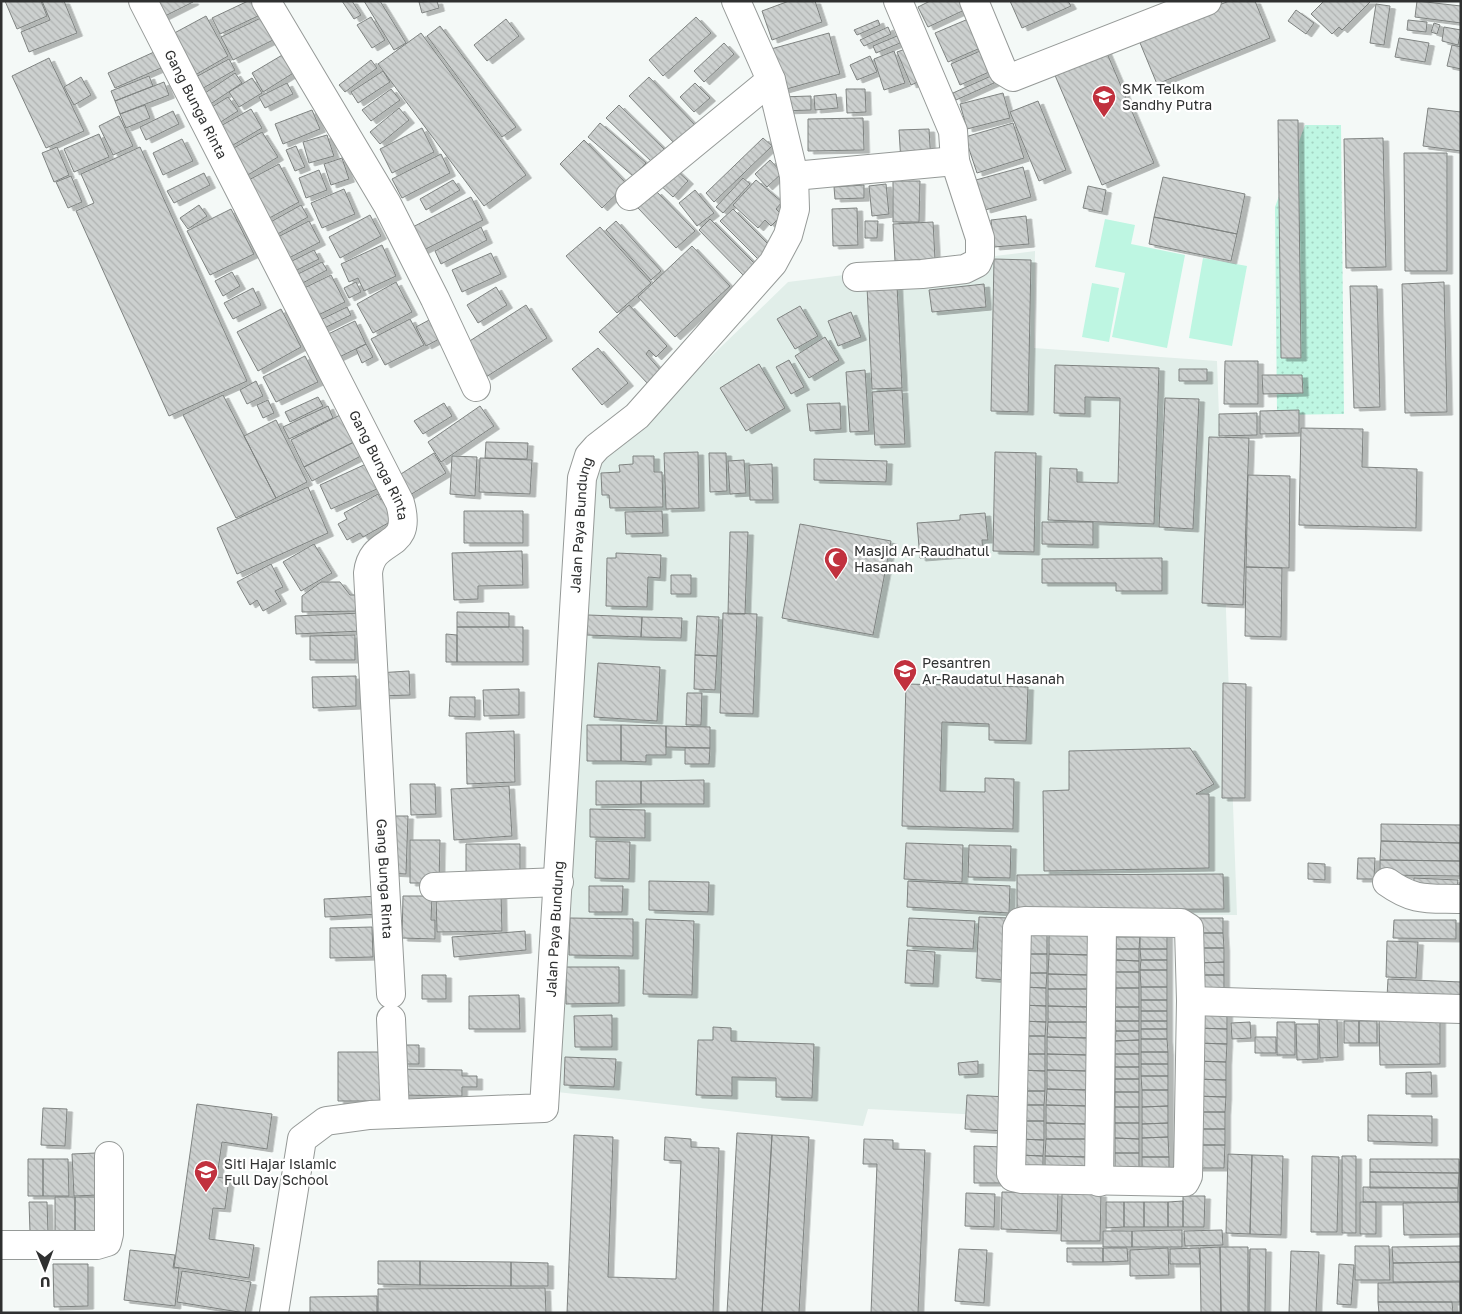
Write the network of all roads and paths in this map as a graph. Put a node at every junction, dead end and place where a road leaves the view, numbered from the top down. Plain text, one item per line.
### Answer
1 (144, 1) edge
2 (266, 1) edge
3 (736, 1) edge
4 (898, 1) edge
5 (974, 1) edge
6 (1207, 1) edge
7 (771, 80) junction
8 (955, 161) junction
9 (794, 176) junction
10 (630, 196) dead end
11 (857, 277) dead end
12 (476, 387) dead end
13 (559, 882) junction
14 (1387, 882) dead end
15 (434, 887) dead end
16 (1461, 898) edge
17 (1102, 924) junction
18 (1191, 1001) junction
19 (1461, 1009) edge
20 (395, 1114) junction
21 (109, 1156) dead end
22 (1099, 1182) junction
23 (1, 1245) edge
24 (274, 1313) edge

1 - 20 street, Gang Bunga Rinta
2 - 12 street
3 - 7 street, Jalan Paya Bundung
4 - 8 street
5 - 6 street
7 - 9 street, Jalan Paya Bundung
7 - 10 street
8 - 9 street
8 - 11 street
9 - 13 street, Jalan Paya Bundung
13 - 15 street
13 - 20 street, Jalan Paya Bundung
14 - 16 street
17 - 18 street
17 - 22 street
17 - 22 street
18 - 19 street
18 - 22 street
20 - 24 street
21 - 23 street

